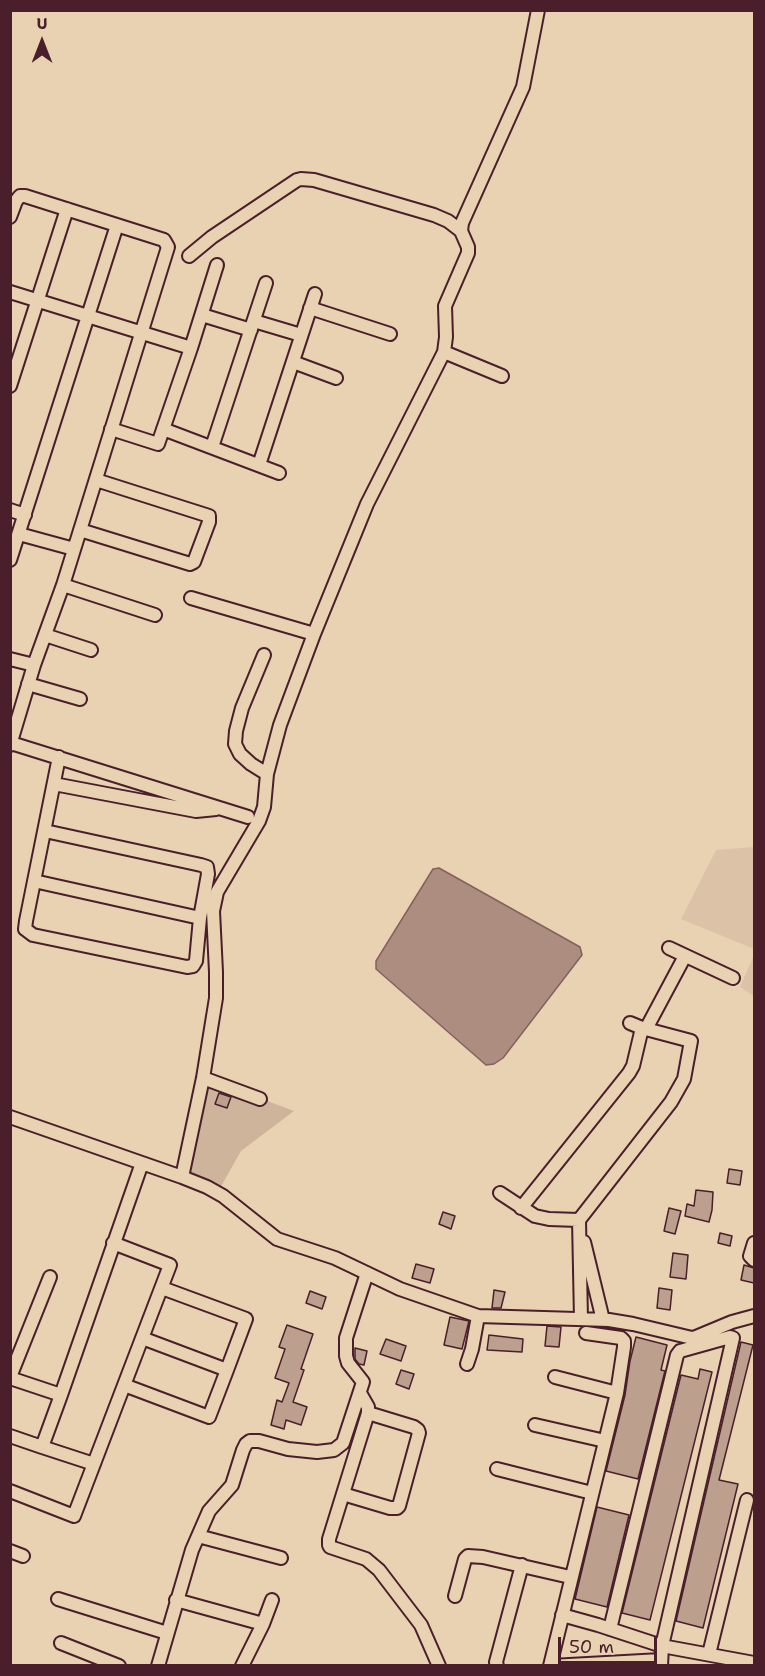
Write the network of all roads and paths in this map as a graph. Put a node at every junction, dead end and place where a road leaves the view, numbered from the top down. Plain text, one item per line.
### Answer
1 (538, 10) edge
2 (67, 209) junction
3 (10, 218) edge
4 (117, 225) junction
5 (461, 231) junction
6 (189, 256) dead end
7 (217, 266) dead end
8 (266, 284) dead end
9 (10, 292) edge
10 (315, 294) dead end
11 (38, 300) junction
12 (310, 308) junction
13 (202, 315) junction
14 (89, 316) junction
15 (253, 325) junction
16 (141, 332) junction
17 (390, 334) dead end
18 (301, 335) junction
19 (191, 348) junction
20 (444, 352) junction
21 (293, 362) junction
22 (502, 376) dead end
23 (336, 378) dead end
24 (10, 386) edge
25 (111, 429) junction
26 (163, 429) junction
27 (212, 447) junction
28 (259, 465) junction
29 (279, 473) dead end
30 (96, 480) junction
31 (10, 510) edge
32 (25, 515) junction
33 (80, 530) junction
34 (19, 534) junction
35 (74, 549) junction
36 (11, 555) edge
37 (63, 585) junction
38 (191, 598) dead end
39 (155, 615) dead end
40 (314, 634) junction
41 (45, 635) junction
42 (91, 650) dead end
43 (264, 655) dead end
44 (10, 659) edge
45 (34, 664) junction
46 (28, 684) junction
47 (80, 699) dead end
48 (11, 744) edge
49 (59, 757) junction
50 (267, 774) junction
51 (54, 784) junction
52 (221, 808) junction
53 (248, 817) dead end
54 (45, 831) junction
55 (34, 881) junction
56 (200, 918) junction
57 (669, 948) dead end
58 (685, 956) junction
59 (733, 978) dead end
60 (630, 1023) dead end
61 (644, 1029) junction
62 (203, 1078) junction
63 (260, 1099) dead end
64 (10, 1117) edge
65 (142, 1163) junction
66 (182, 1177) junction
67 (500, 1193) dead end
68 (521, 1208) junction
69 (579, 1220) junction
70 (754, 1243) edge
71 (113, 1244) junction
72 (754, 1260) edge
73 (367, 1273) junction
74 (50, 1277) dead end
75 (162, 1288) junction
76 (478, 1316) junction
77 (754, 1316) edge
78 (580, 1319) junction
79 (603, 1320) junction
80 (586, 1333) dead end
81 (142, 1338) junction
82 (467, 1364) dead end
83 (227, 1370) junction
84 (555, 1377) dead end
85 (10, 1378) edge
86 (124, 1385) junction
87 (360, 1393) junction
88 (617, 1393) junction
89 (61, 1395) junction
90 (368, 1413) junction
91 (535, 1425) dead end
92 (10, 1436) edge
93 (605, 1441) junction
94 (42, 1447) junction
95 (94, 1464) junction
96 (497, 1469) dead end
97 (10, 1491) edge
98 (592, 1493) junction
99 (343, 1494) junction
100 (747, 1500) dead end
101 (198, 1536) junction
102 (10, 1551) edge
103 (24, 1556) dead end
104 (281, 1558) dead end
105 (522, 1565) junction
106 (570, 1577) junction
107 (455, 1596) dead end
108 (58, 1599) dead end
109 (176, 1600) junction
110 (272, 1600) dead end
111 (562, 1614) junction
112 (263, 1624) junction
113 (610, 1629) junction
114 (167, 1633) junction
115 (62, 1643) dead end
116 (662, 1646) junction
117 (709, 1654) junction
118 (661, 1663) edge
119 (754, 1663) edge
120 (119, 1665) edge
121 (158, 1665) edge
122 (242, 1665) edge
123 (439, 1665) edge
124 (497, 1665) edge
125 (550, 1665) edge

1 - 5 street
2 - 3 street
2 - 4 street
2 - 11 street
4 - 14 street
4 - 16 street
5 - 6 street
5 - 20 street
7 - 13 street
8 - 15 street
9 - 11 street
10 - 12 street
11 - 14 street
11 - 24 street
12 - 17 street
12 - 18 street
13 - 15 street
13 - 19 street
14 - 16 street
14 - 32 street
15 - 18 street
15 - 27 street
16 - 19 street
16 - 25 street
18 - 21 street
19 - 26 street
20 - 22 street
20 - 40 street
21 - 23 street
21 - 28 street
25 - 26 street
25 - 30 street
26 - 27 street
27 - 28 street
28 - 29 street
30 - 33 street
30 - 33 street
31 - 32 street
32 - 34 street
33 - 35 street
34 - 35 street
34 - 36 street
35 - 37 street
37 - 39 street
37 - 41 street
38 - 40 street
40 - 50 street
41 - 42 street
41 - 45 street
43 - 50 street
44 - 45 street
45 - 46 street
46 - 47 street
46 - 48 street
48 - 49 street
49 - 51 street
49 - 52 street
50 - 62 street
51 - 52 street
51 - 54 street
52 - 53 street
54 - 55 street
54 - 56 street
55 - 56 street
55 - 56 street
57 - 58 street
58 - 59 street
58 - 61 street
60 - 61 street
61 - 68 street
61 - 69 street
62 - 63 street
62 - 66 street
64 - 65 street
65 - 66 street
65 - 71 street
66 - 73 street
67 - 68 street
68 - 69 street
69 - 78 street
69 - 79 street
70 - 72 street
71 - 75 street
71 - 89 street
73 - 76 street
73 - 87 street
74 - 85 street
75 - 81 street
75 - 83 street
76 - 78 street
76 - 82 street
77 - 79 street
78 - 79 street
80 - 88 street
81 - 83 street
81 - 86 street
83 - 86 street
84 - 88 street
85 - 89 street
86 - 95 street
87 - 90 street
87 - 101 street
88 - 93 street
89 - 94 street
90 - 99 street
90 - 99 street
91 - 93 street
92 - 94 street
93 - 98 street
94 - 95 street
95 - 97 street
96 - 98 street
98 - 106 street
99 - 123 street
100 - 117 street
101 - 104 street
101 - 109 street
102 - 103 street
105 - 106 street
105 - 107 street
105 - 124 street
106 - 111 street
108 - 114 street
109 - 112 street
109 - 114 street
110 - 112 street
111 - 113 street
111 - 125 street
112 - 122 street
113 - 116 street
113 - 116 street
114 - 121 street
115 - 120 street
116 - 117 street
116 - 118 street
117 - 119 street
118 - 125 street

